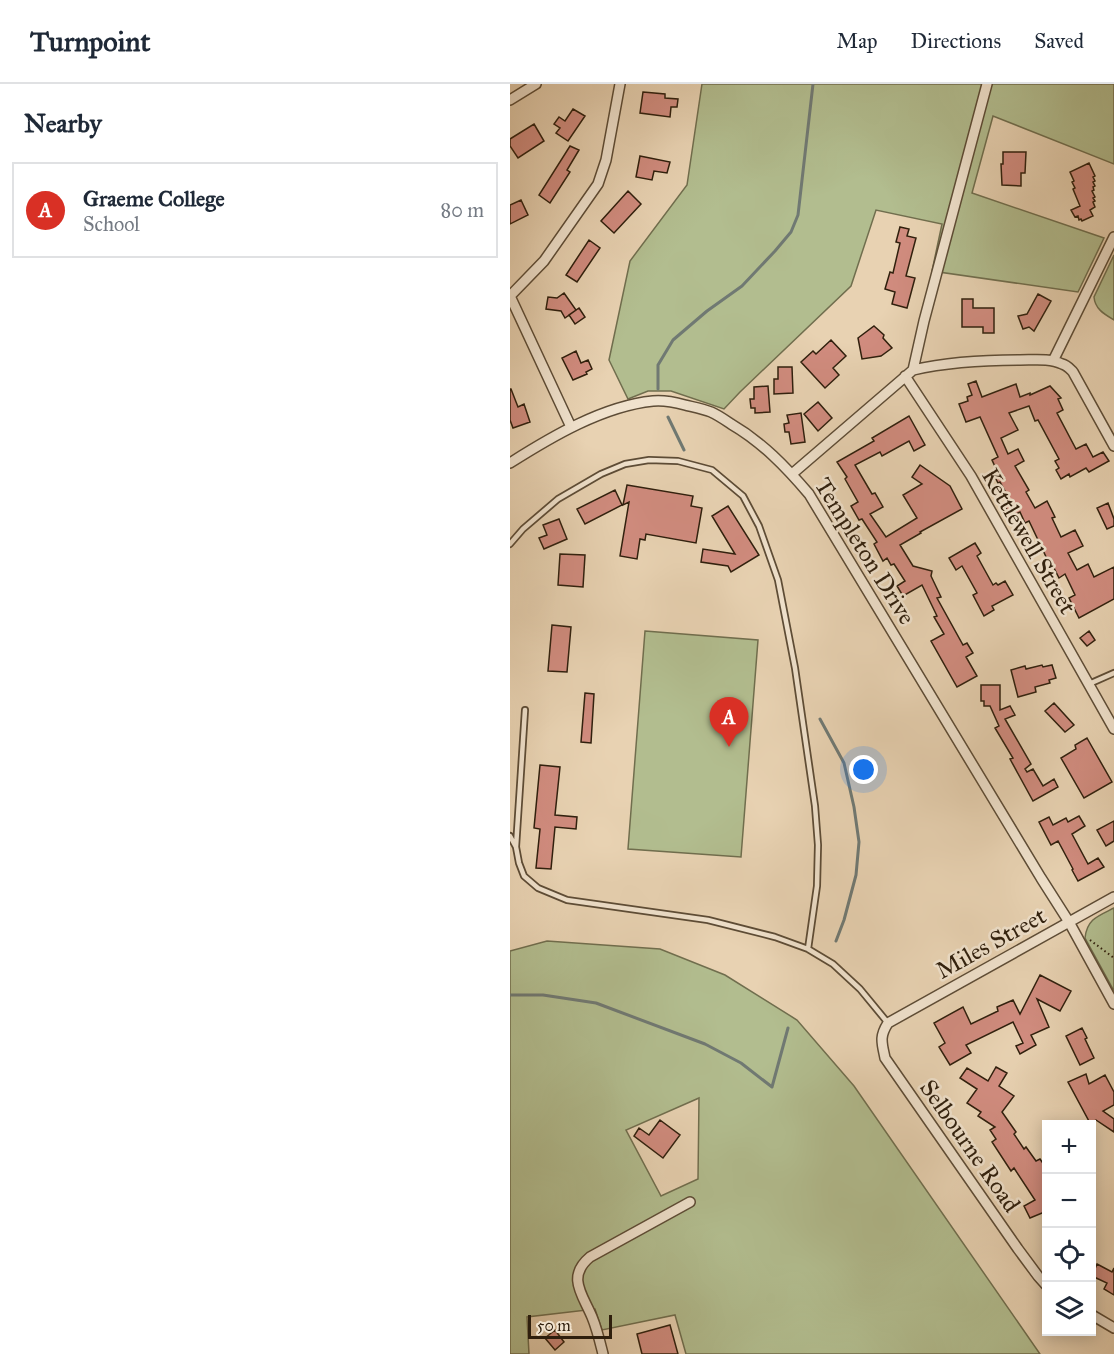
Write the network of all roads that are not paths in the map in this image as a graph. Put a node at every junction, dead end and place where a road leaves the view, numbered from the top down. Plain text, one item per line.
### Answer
1 (536, 84) edge
2 (620, 84) edge
3 (987, 84) edge
4 (510, 100) edge
5 (1114, 237) edge
6 (510, 296) edge
7 (1053, 361) junction
8 (909, 373) junction
9 (571, 427) junction
10 (1114, 446) edge
11 (510, 463) edge
12 (792, 474) junction
13 (510, 544) edge
14 (1114, 673) edge
15 (1089, 684) junction
16 (525, 710) dead end
17 (1114, 729) edge
18 (510, 836) edge
19 (516, 847) junction
20 (1114, 897) edge
21 (1069, 922) junction
22 (808, 949) junction
23 (1114, 1004) edge
24 (888, 1023) junction
25 (690, 1202) dead end
26 (1044, 1282) edge
27 (1096, 1317) edge
28 (1114, 1328) edge
29 (603, 1354) edge

1 - 4 street
2 - 6 street
3 - 8 street
5 - 7 street
6 - 9 street
7 - 8 street
7 - 10 street
8 - 12 street
8 - 15 street, Kettlewell Street
9 - 11 street, Templeton Drive
9 - 12 street, Templeton Drive
12 - 21 street, Templeton Drive
13 - 22 lane
14 - 15 lane
15 - 17 street, Kettlewell Street
16 - 19 lane
18 - 19 lane
19 - 22 lane
20 - 21 street, Miles Street
21 - 23 street, Templeton Drive
21 - 24 street, Miles Street
22 - 24 lane
24 - 26 street, Selbourne Road
25 - 29 street
27 - 28 street

